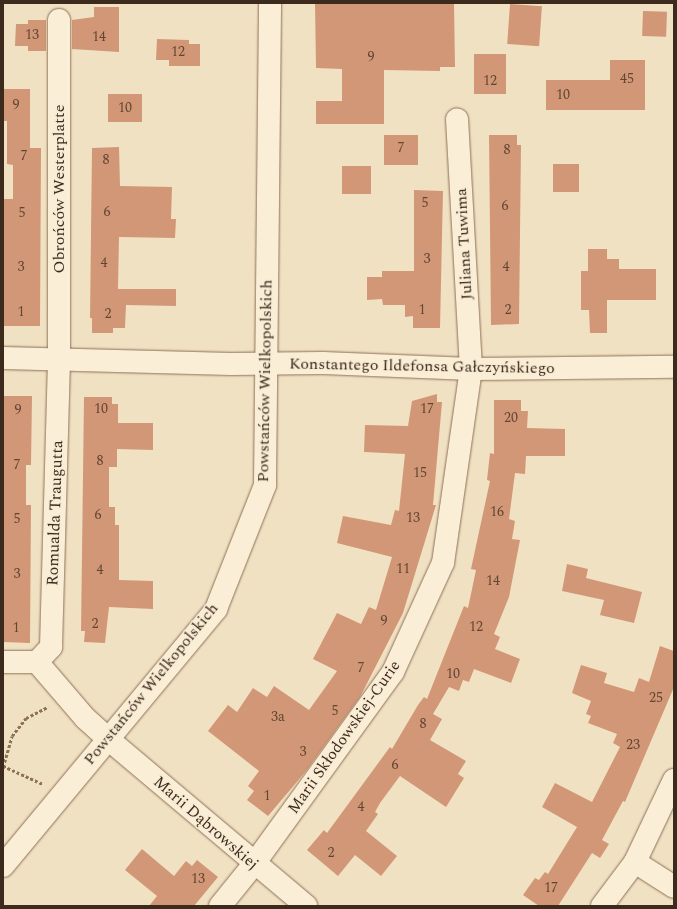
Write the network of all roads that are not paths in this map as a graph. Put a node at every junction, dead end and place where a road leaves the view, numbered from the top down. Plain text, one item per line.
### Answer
1 (270, 3) edge
2 (59, 20) dead end
3 (457, 119) dead end
4 (3, 358) edge
5 (59, 358) junction
6 (267, 364) junction
7 (674, 367) edge
8 (471, 369) junction
9 (3, 662) edge
10 (37, 662) junction
11 (108, 739) junction
12 (674, 780) edge
13 (635, 862) junction
14 (254, 864) junction
15 (3, 866) edge
16 (674, 887) edge
17 (220, 906) edge
18 (306, 906) edge
19 (602, 906) edge

1 - 6 street, Powstańców Wielkopolskich
2 - 5 street, Obrońców Westerplatte
3 - 8 street, Juliana Tuwima
4 - 5 street, Konstantego Ildefonsa Gałczyńskiego
5 - 6 street, Konstantego Ildefonsa Gałczyńskiego
5 - 10 street, Romualda Traugutta
6 - 8 street, Konstantego Ildefonsa Gałczyńskiego
6 - 11 street, Powstańców Wielkopolskich
7 - 8 street, Konstantego Ildefonsa Gałczyńskiego
8 - 14 street, Marii Skłodowskiej-Curie
9 - 10 street
10 - 11 street, Marii Dąbrowskiej
11 - 14 street, Marii Dąbrowskiej
11 - 15 street, Powstańców Wielkopolskich
12 - 13 street
13 - 16 street
13 - 19 street
14 - 17 street, Marii Skłodowskiej-Curie
14 - 18 street, Marii Dąbrowskiej

